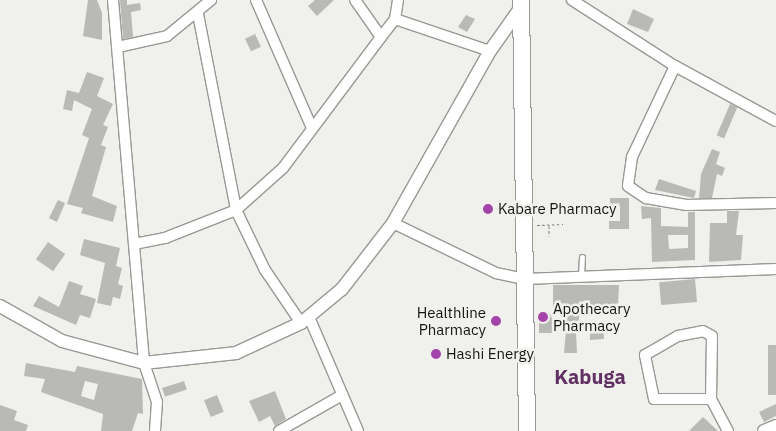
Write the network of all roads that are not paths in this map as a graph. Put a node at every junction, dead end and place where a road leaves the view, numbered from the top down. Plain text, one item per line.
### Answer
1 (113, 0) edge
2 (211, 0) edge
3 (256, 0) edge
4 (355, 0) edge
5 (398, 0) edge
6 (572, 0) edge
7 (521, 4) edge
8 (198, 14) junction
9 (395, 19) junction
10 (381, 37) junction
11 (118, 47) junction
12 (490, 51) junction
13 (675, 66) junction
14 (776, 121) edge
15 (312, 128) junction
16 (776, 203) edge
17 (236, 210) junction
18 (393, 223) junction
19 (134, 244) junction
20 (582, 257) dead end
21 (776, 269) edge
22 (581, 275) junction
23 (524, 278) junction
24 (0, 306) edge
25 (305, 320) junction
26 (144, 363) junction
27 (342, 395) junction
28 (711, 399) junction
29 (776, 426) edge
30 (155, 431) edge
31 (279, 431) edge
32 (358, 431) edge
33 (527, 431) edge
34 (728, 431) edge
35 (764, 431) edge

1 - 11 street
2 - 8 street
3 - 15 street
4 - 10 street
5 - 9 street
6 - 13 street
7 - 12 street
7 - 23 highway
8 - 11 street
8 - 17 street
9 - 10 street
9 - 12 street
10 - 15 street
11 - 19 street
12 - 18 street
13 - 14 street
13 - 16 street
15 - 17 street
17 - 19 street
17 - 25 street
18 - 23 street
18 - 25 street
19 - 26 street
20 - 22 lane
21 - 22 street
22 - 23 street
23 - 33 highway
24 - 26 street
25 - 26 street
25 - 27 street
26 - 30 street
27 - 31 street
27 - 32 street
28 - 28 street
28 - 34 street
29 - 35 street

